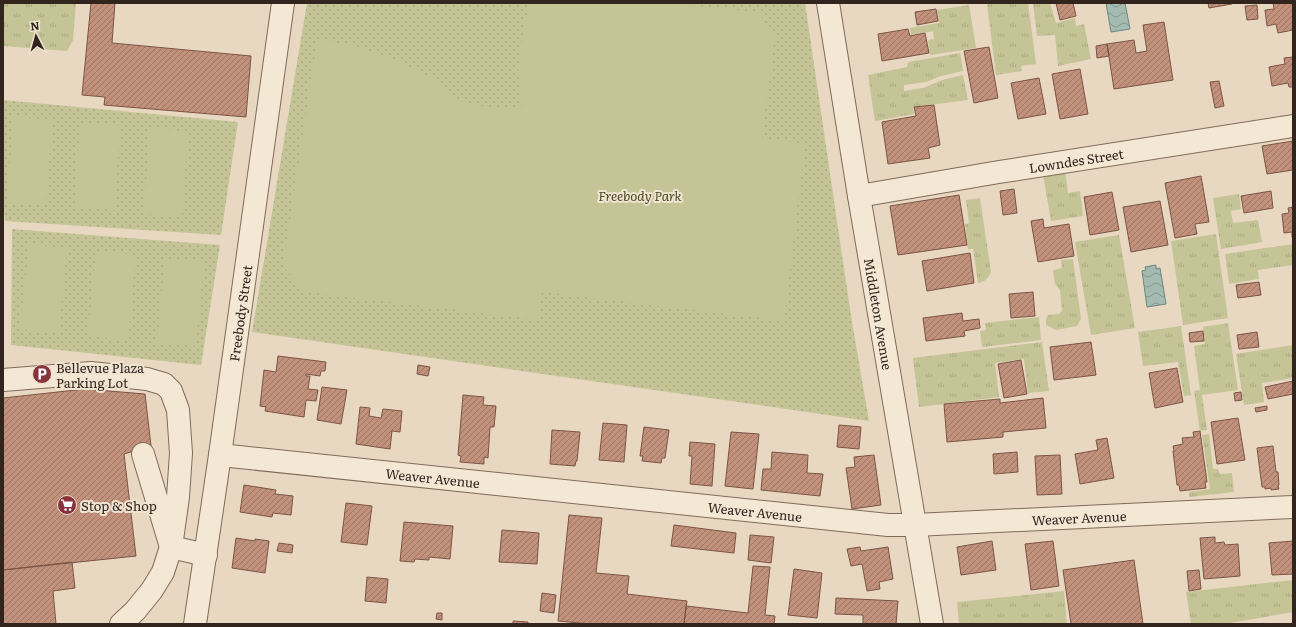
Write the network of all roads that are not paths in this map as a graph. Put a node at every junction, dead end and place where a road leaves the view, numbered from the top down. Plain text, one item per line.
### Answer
1 (283, 3) edge
2 (828, 3) edge
3 (1293, 126) edge
4 (859, 196) junction
5 (3, 380) edge
6 (143, 454) dead end
7 (220, 455) junction
8 (1293, 507) edge
9 (915, 525) junction
10 (171, 547) junction
11 (206, 555) junction
12 (121, 624) edge
13 (195, 624) edge
14 (932, 624) edge

1 - 7 street, Freebody Street
2 - 4 street, Middleton Avenue
3 - 4 street, Lowndes Street
4 - 9 street, Middleton Avenue
5 - 10 street
6 - 10 street
7 - 9 street, Weaver Avenue
7 - 11 street, Freebody Street
8 - 9 street, Weaver Avenue
9 - 14 street, Middleton Avenue
10 - 11 street
10 - 12 street
11 - 13 street, Freebody Street

